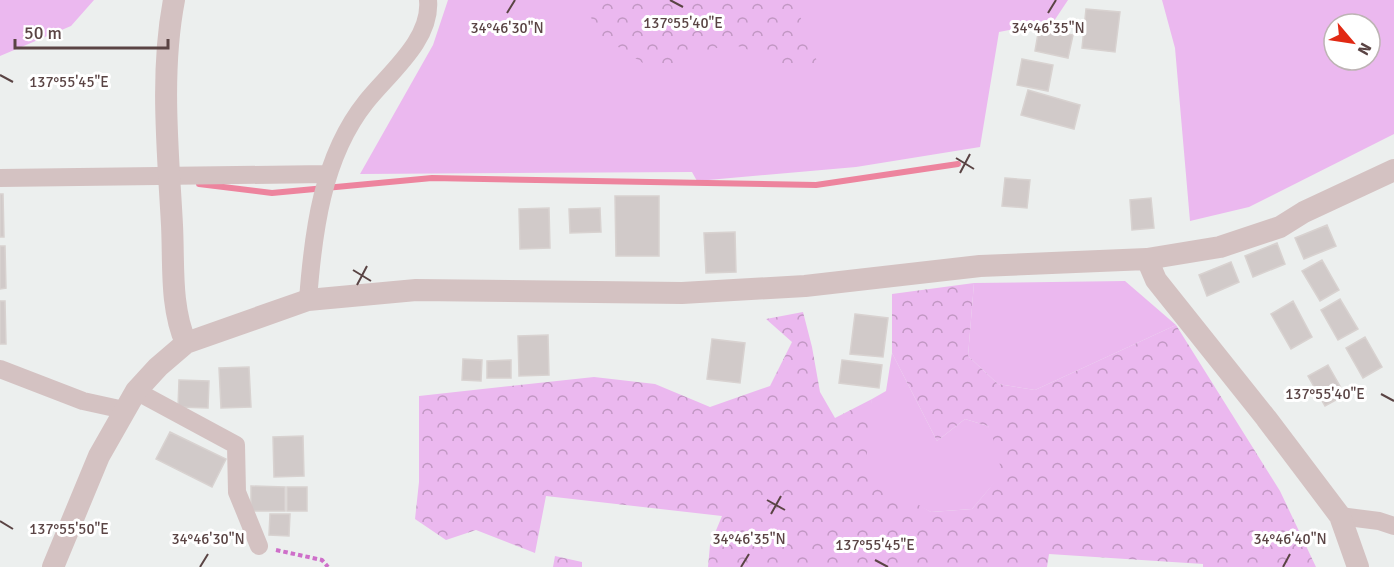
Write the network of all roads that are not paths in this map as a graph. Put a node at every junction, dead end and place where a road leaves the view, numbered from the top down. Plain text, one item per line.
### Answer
1 (174, 0) edge
2 (428, 0) edge
3 (1394, 170) edge
4 (169, 174) junction
5 (327, 174) junction
6 (0, 178) edge
7 (1147, 260) junction
8 (308, 300) junction
9 (186, 343) junction
10 (0, 369) edge
11 (136, 391) junction
12 (124, 410) junction
13 (1340, 516) junction
14 (1394, 526) edge
15 (259, 546) road end
16 (53, 567) edge
17 (1358, 567) edge

1 - 4 street
2 - 5 street
3 - 7 street
4 - 5 street
4 - 6 street
4 - 9 street
5 - 8 street
7 - 8 street
7 - 13 street
8 - 9 street
9 - 11 street
10 - 12 street
11 - 12 street
11 - 15 street
12 - 16 street
13 - 14 street
13 - 17 street

